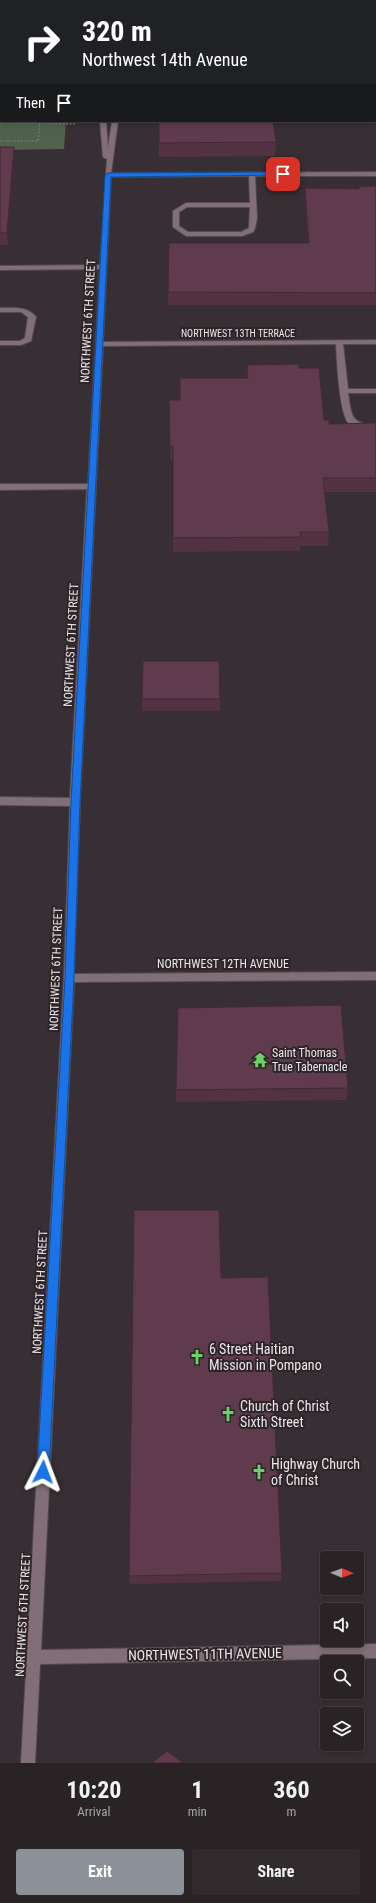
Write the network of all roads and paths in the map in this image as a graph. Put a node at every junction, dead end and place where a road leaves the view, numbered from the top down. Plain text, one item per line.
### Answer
1 (5, 122) edge
2 (40, 122) edge
3 (103, 122) edge
4 (116, 122) edge
5 (0, 123) edge
6 (76, 124) dead end
7 (0, 141) edge
8 (252, 174) junction
9 (376, 174) edge
10 (108, 175) junction
11 (253, 205) junction
12 (104, 267) junction
13 (0, 268) edge
14 (0, 310) edge
15 (339, 342) junction
16 (376, 342) edge
17 (0, 343) edge
18 (100, 344) junction
19 (344, 391) junction
20 (376, 391) edge
21 (376, 428) edge
22 (92, 486) junction
23 (0, 487) edge
24 (0, 801) edge
25 (75, 802) junction
26 (376, 976) edge
27 (70, 978) junction
28 (376, 1651) edge
29 (33, 1657) junction
30 (28, 1763) edge

1 - 2 path
1 - 5 path
2 - 6 path
2 - 7 path
3 - 10 street, NORTHWEST 6TH STREET
4 - 10 street, NORTHWEST 6TH STREET
8 - 9 street
8 - 10 street
8 - 11 street
10 - 12 street, NORTHWEST 6TH STREET
11 - 11 street
12 - 13 street
12 - 18 street, NORTHWEST 6TH STREET
14 - 17 street
15 - 16 street, NORTHWEST 13TH TERRACE
15 - 18 street, NORTHWEST 13TH TERRACE
15 - 19 street
18 - 22 street, NORTHWEST 6TH STREET
19 - 20 street
19 - 21 street
22 - 23 street
22 - 25 street, NORTHWEST 6TH STREET
24 - 25 street
25 - 27 street, NORTHWEST 6TH STREET
26 - 27 street, NORTHWEST 12TH AVENUE
27 - 29 street, NORTHWEST 6TH STREET
28 - 29 street, NORTHWEST 11TH AVENUE
29 - 30 street, NORTHWEST 6TH STREET

